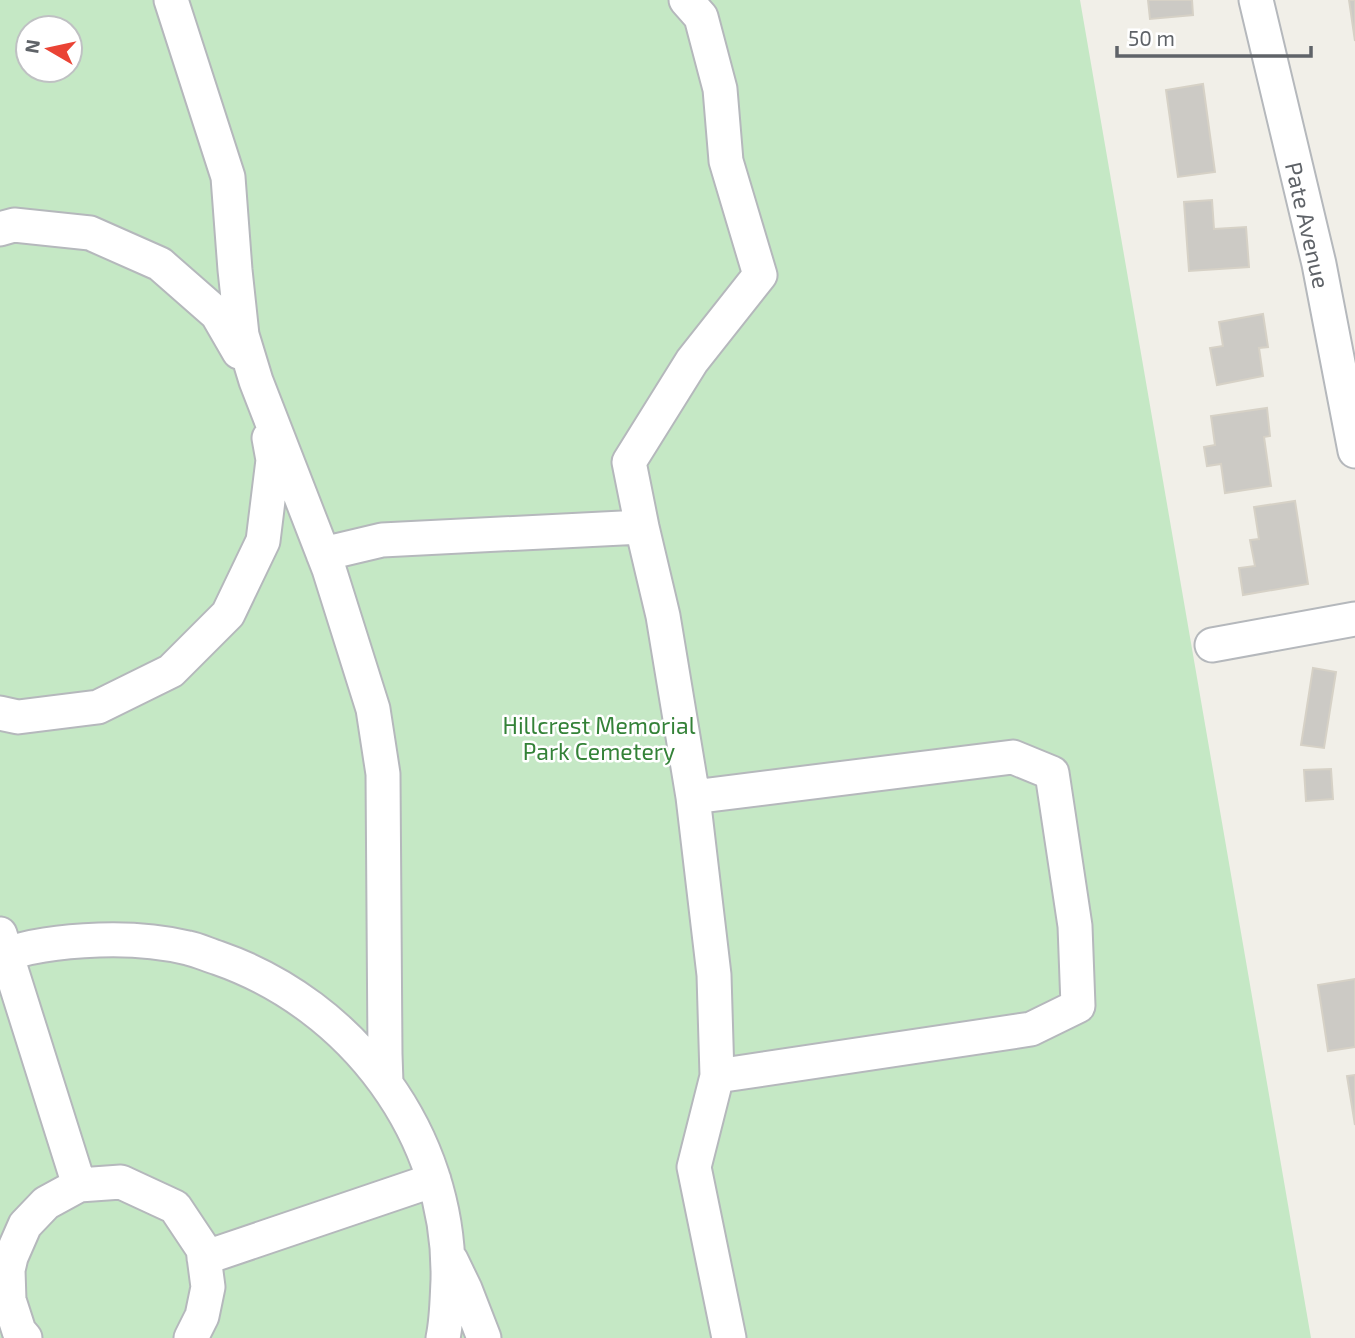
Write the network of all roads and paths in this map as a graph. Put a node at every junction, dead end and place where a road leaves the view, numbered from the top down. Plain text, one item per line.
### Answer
1 (171, 0) edge
2 (686, 0) edge
3 (1256, 0) edge
4 (0, 229) edge
5 (256, 381) junction
6 (1355, 451) edge
7 (642, 527) junction
8 (323, 554) junction
9 (1355, 619) edge
10 (1212, 645) dead end
11 (0, 713) edge
12 (693, 797) junction
13 (2, 948) edge
14 (717, 1076) junction
15 (386, 1083) junction
16 (434, 1180) junction
17 (79, 1185) junction
18 (448, 1255) junction
19 (204, 1258) junction
20 (13, 1324) edge
21 (191, 1338) edge
22 (443, 1338) edge
23 (484, 1338) edge
24 (729, 1338) edge

1 - 5 street
2 - 7 street
3 - 6 street, Pate Avenue
4 - 5 street
5 - 8 street
5 - 11 street
7 - 8 street
7 - 12 street
8 - 15 street
9 - 10 street
12 - 14 street
12 - 14 street
13 - 15 street
13 - 17 street
14 - 24 street
15 - 16 street
16 - 18 street
16 - 19 street
17 - 19 street
17 - 20 street
18 - 22 street
18 - 23 street
19 - 21 street

